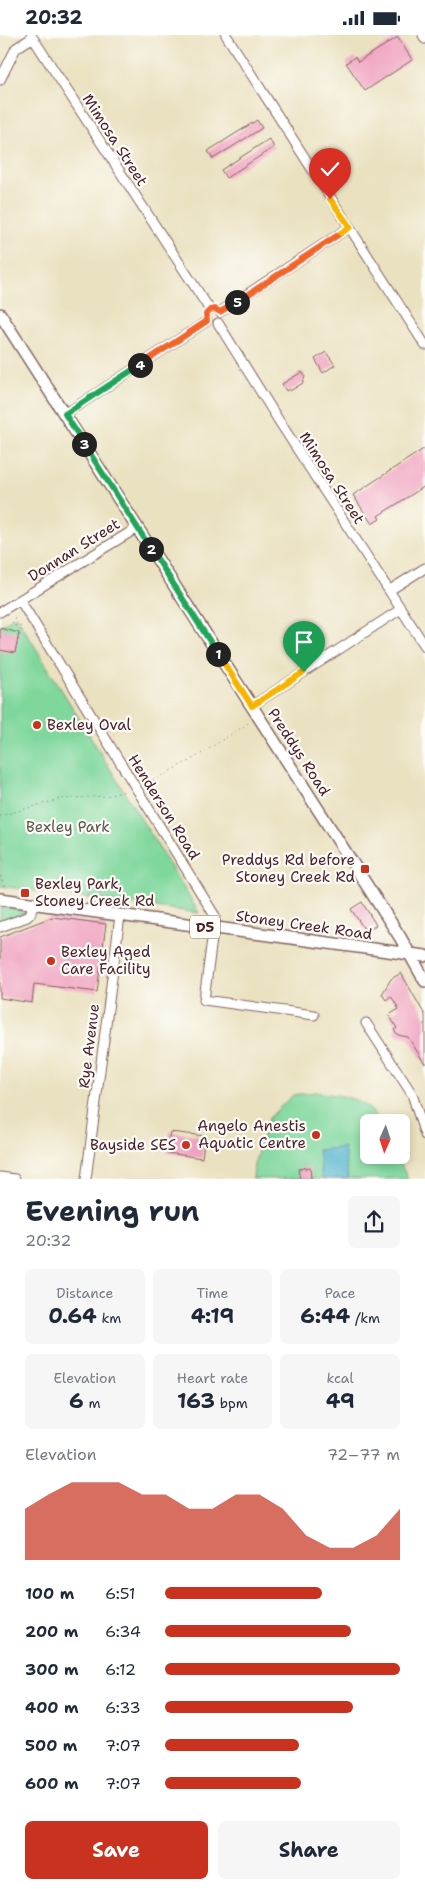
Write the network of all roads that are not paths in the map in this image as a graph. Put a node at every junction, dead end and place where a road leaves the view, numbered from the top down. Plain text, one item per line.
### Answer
1 (226, 35) edge
2 (423, 35) edge
3 (32, 36) edge
4 (425, 39) edge
5 (0, 80) edge
6 (350, 227) junction
7 (210, 310) junction
8 (220, 312) junction
9 (0, 314) edge
10 (207, 321) junction
11 (218, 323) junction
12 (425, 345) edge
13 (65, 414) junction
14 (137, 528) junction
15 (425, 568) edge
16 (390, 590) junction
17 (20, 599) junction
18 (401, 609) junction
19 (0, 612) edge
20 (425, 647) edge
21 (252, 706) junction
22 (0, 899) edge
23 (32, 904) junction
24 (120, 915) junction
25 (0, 927) edge
26 (214, 928) junction
27 (410, 955) junction
28 (425, 956) edge
29 (425, 981) edge
30 (314, 1015) dead end
31 (366, 1023) dead end
32 (425, 1135) edge
33 (0, 1177) edge
34 (15, 1179) edge
35 (86, 1179) edge

1 - 6 street
2 - 4 street
3 - 5 street
3 - 7 street, Mimosa Street
6 - 8 street
6 - 12 street
7 - 8 street
7 - 10 street
8 - 11 street
9 - 13 main road, Preddys Road
10 - 11 street
10 - 13 street
11 - 16 street, Mimosa Street
13 - 14 main road, Preddys Road
14 - 17 street, Donnan Street
14 - 21 main road, Preddys Road
15 - 16 street
16 - 18 street, Mimosa Street
17 - 19 street, Donnan Street
17 - 26 street, Henderson Road
18 - 20 street, Mimosa Street
18 - 21 street
21 - 27 main road, Preddys Road
22 - 23 main road, Stoney Creek Road / D5
23 - 24 main road, Stoney Creek Road / D5
23 - 25 street
24 - 26 main road, Stoney Creek Road / D5
24 - 35 street, Rye Avenue
26 - 27 main road, Stoney Creek Road / D5
26 - 30 street
27 - 28 main road, Stoney Creek Road / D5
27 - 29 main road, Preddys Road
31 - 32 street
33 - 34 street

